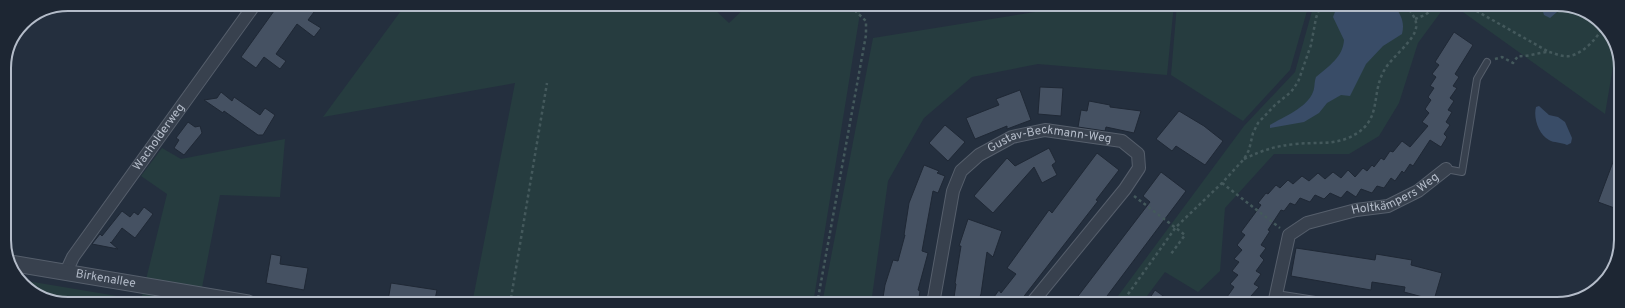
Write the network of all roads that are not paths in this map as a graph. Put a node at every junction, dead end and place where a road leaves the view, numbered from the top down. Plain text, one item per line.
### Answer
1 (250, 11) edge
2 (1487, 62) road end
3 (1446, 169) joint
4 (17, 264) edge
5 (66, 272) junction
6 (200, 297) edge
7 (934, 297) edge
8 (1037, 297) edge
9 (1276, 297) edge

1 - 5 street, Wacholderweg
2 - 3 lane, Holtkämpers Weg
3 - 9 street, Holtkämpers Weg
4 - 5 street, Birkenallee
5 - 6 street, Birkenallee
7 - 8 street, Gustav-Beckmann-Weg

